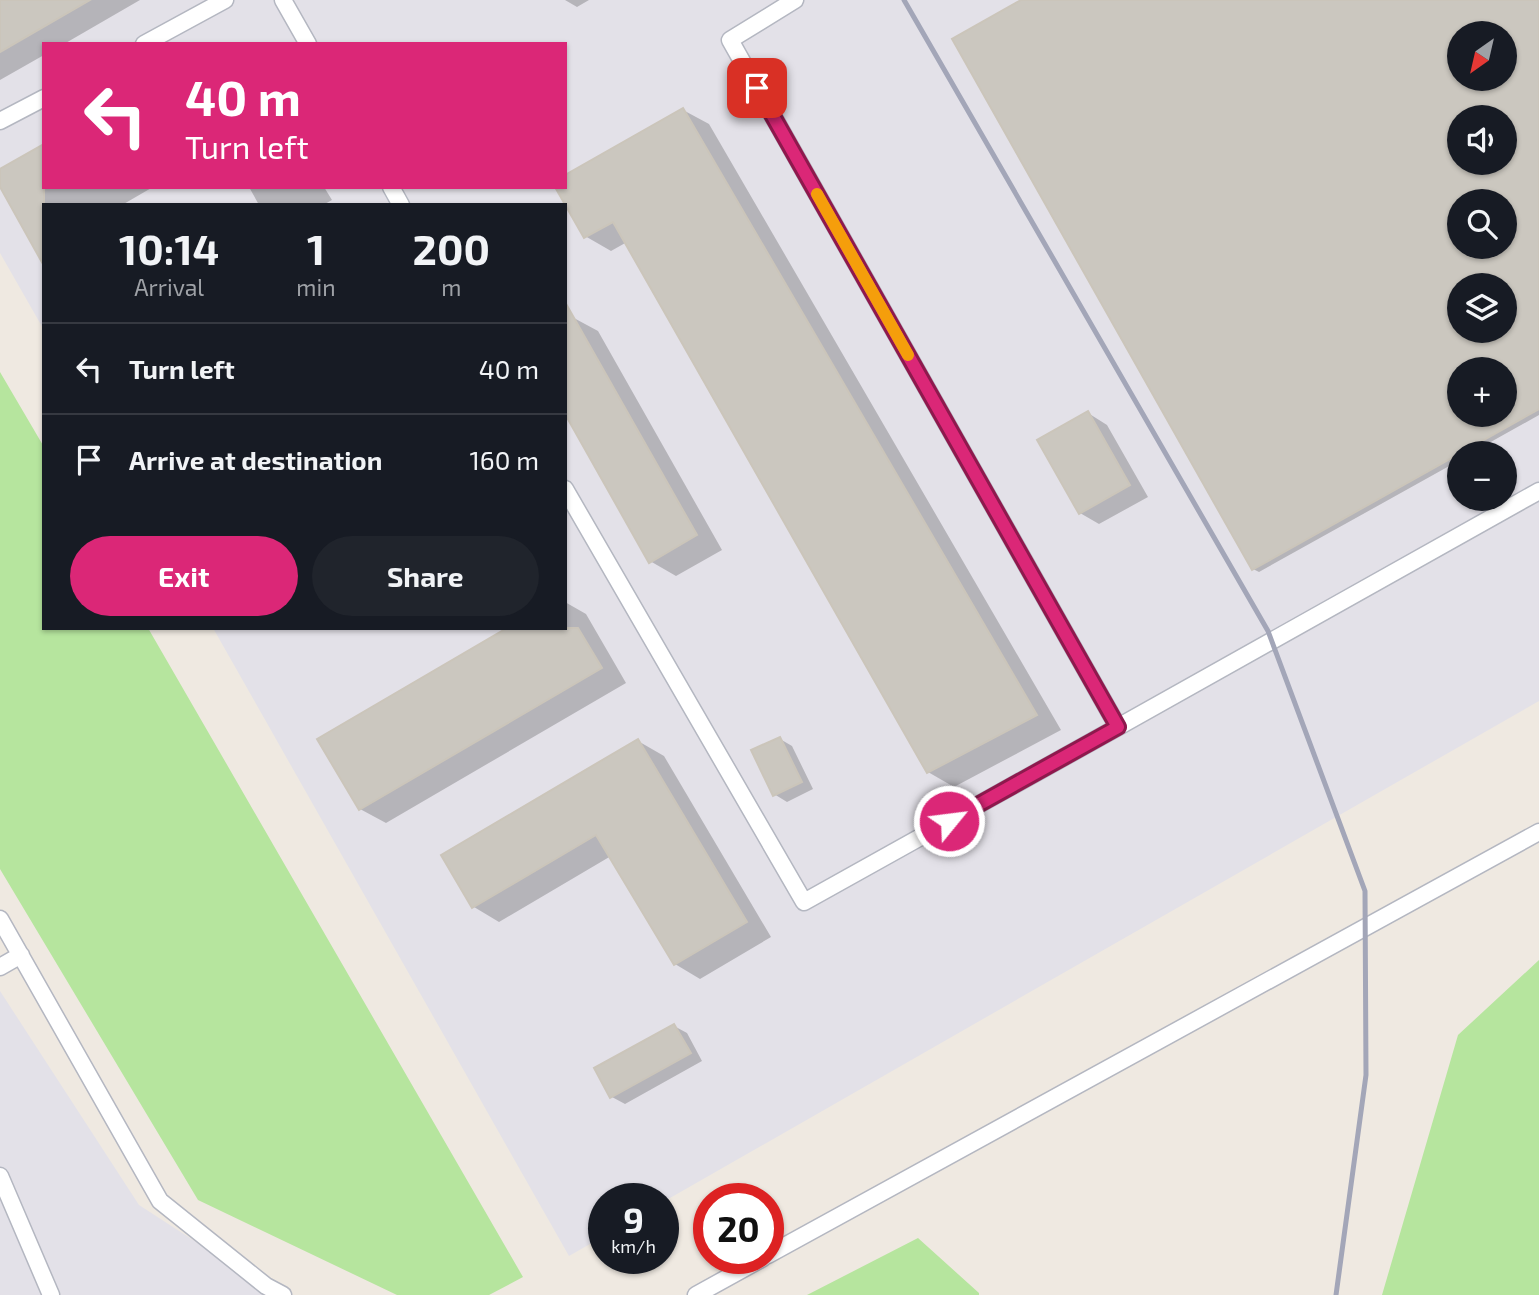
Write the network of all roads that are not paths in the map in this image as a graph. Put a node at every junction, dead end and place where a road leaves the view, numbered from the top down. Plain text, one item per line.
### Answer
1 (225, 0) edge
2 (283, 0) edge
3 (795, 0) edge
4 (775, 5) edge
5 (148, 42) edge
6 (307, 42) edge
7 (42, 99) edge
8 (0, 121) edge
9 (1539, 491) edge
10 (567, 492) edge
11 (1118, 727) junction
12 (1539, 832) edge
13 (0, 919) edge
14 (21, 955) junction
15 (0, 967) edge
16 (0, 1176) edge
17 (784, 1246) edge
18 (734, 1274) edge
19 (51, 1295) edge
20 (283, 1295) edge
21 (696, 1295) edge

1 - 5 lane
2 - 6 lane
3 - 4 lane
4 - 11 lane
7 - 8 lane
9 - 11 lane
10 - 11 lane
12 - 17 lane
13 - 14 lane
14 - 15 lane
14 - 20 lane
16 - 19 lane
18 - 21 lane

